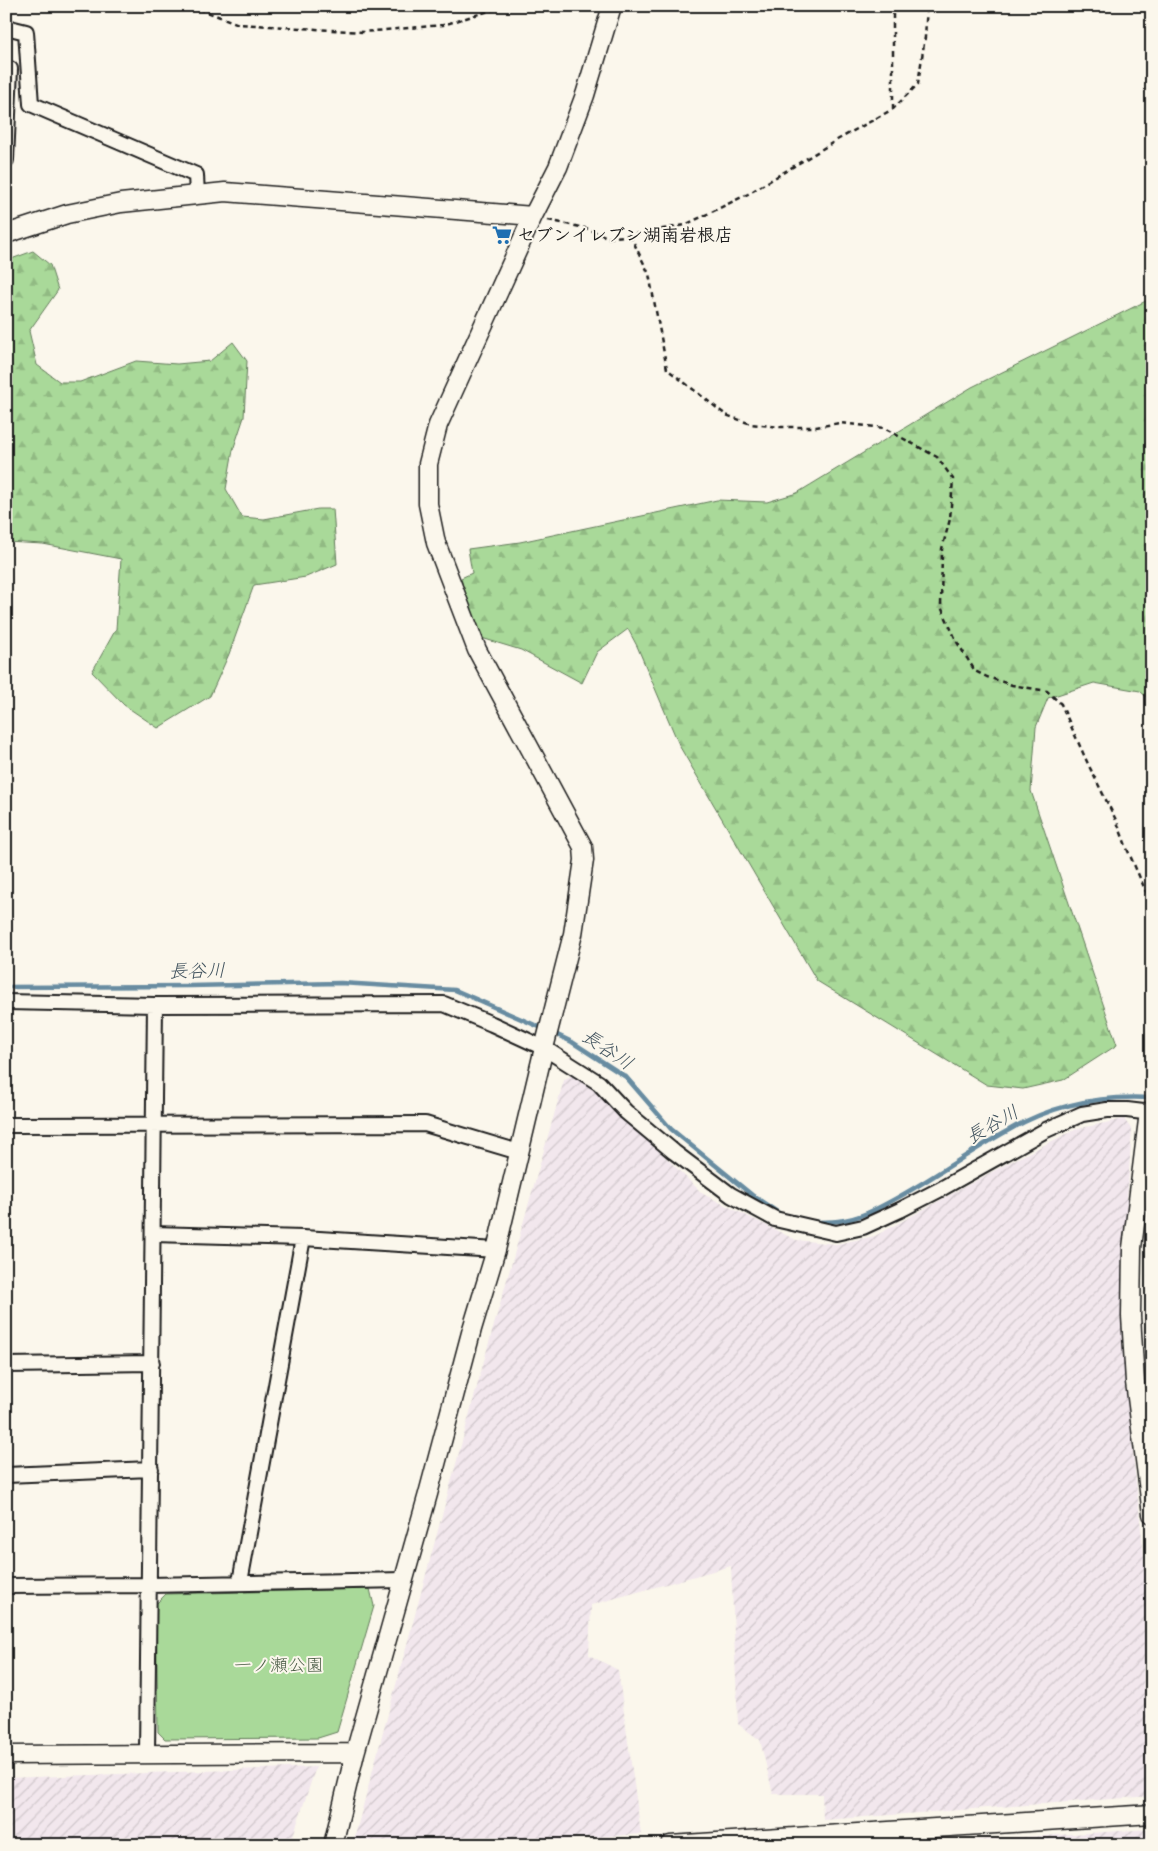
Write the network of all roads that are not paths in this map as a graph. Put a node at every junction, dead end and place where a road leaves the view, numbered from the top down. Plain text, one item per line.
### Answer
1 (612, 6) edge
2 (6, 28) edge
3 (6, 68) edge
4 (6, 160) edge
5 (197, 195) junction
6 (532, 216) junction
7 (6, 234) edge
8 (6, 1002) edge
9 (155, 1005) junction
10 (544, 1048) junction
11 (1150, 1113) edge
12 (154, 1124) junction
13 (6, 1125) edge
14 (519, 1152) junction
15 (153, 1234) junction
16 (303, 1238) junction
17 (496, 1250) junction
18 (152, 1363) junction
19 (6, 1365) edge
20 (151, 1470) junction
21 (6, 1475) edge
22 (1152, 1514) edge
23 (404, 1580) junction
24 (240, 1582) junction
25 (150, 1585) junction
26 (6, 1586) edge
27 (148, 1753) junction
28 (355, 1753) junction
29 (6, 1755) edge
30 (1152, 1814) edge
31 (333, 1845) edge
32 (670, 1845) edge

1 - 6 street
2 - 5 street
3 - 4 street
5 - 6 street
5 - 7 street
6 - 10 street
8 - 9 street
9 - 10 street
9 - 12 street
10 - 11 street
10 - 14 street
11 - 22 street
12 - 13 street
12 - 14 street
12 - 15 street
14 - 17 street
15 - 16 street
15 - 18 street
16 - 17 street
16 - 24 street
17 - 23 street
18 - 19 street
18 - 20 street
20 - 21 street
20 - 25 street
23 - 24 street
23 - 28 street
24 - 25 street
25 - 26 street
25 - 27 street
27 - 28 street
27 - 29 street
28 - 31 street
30 - 32 street

